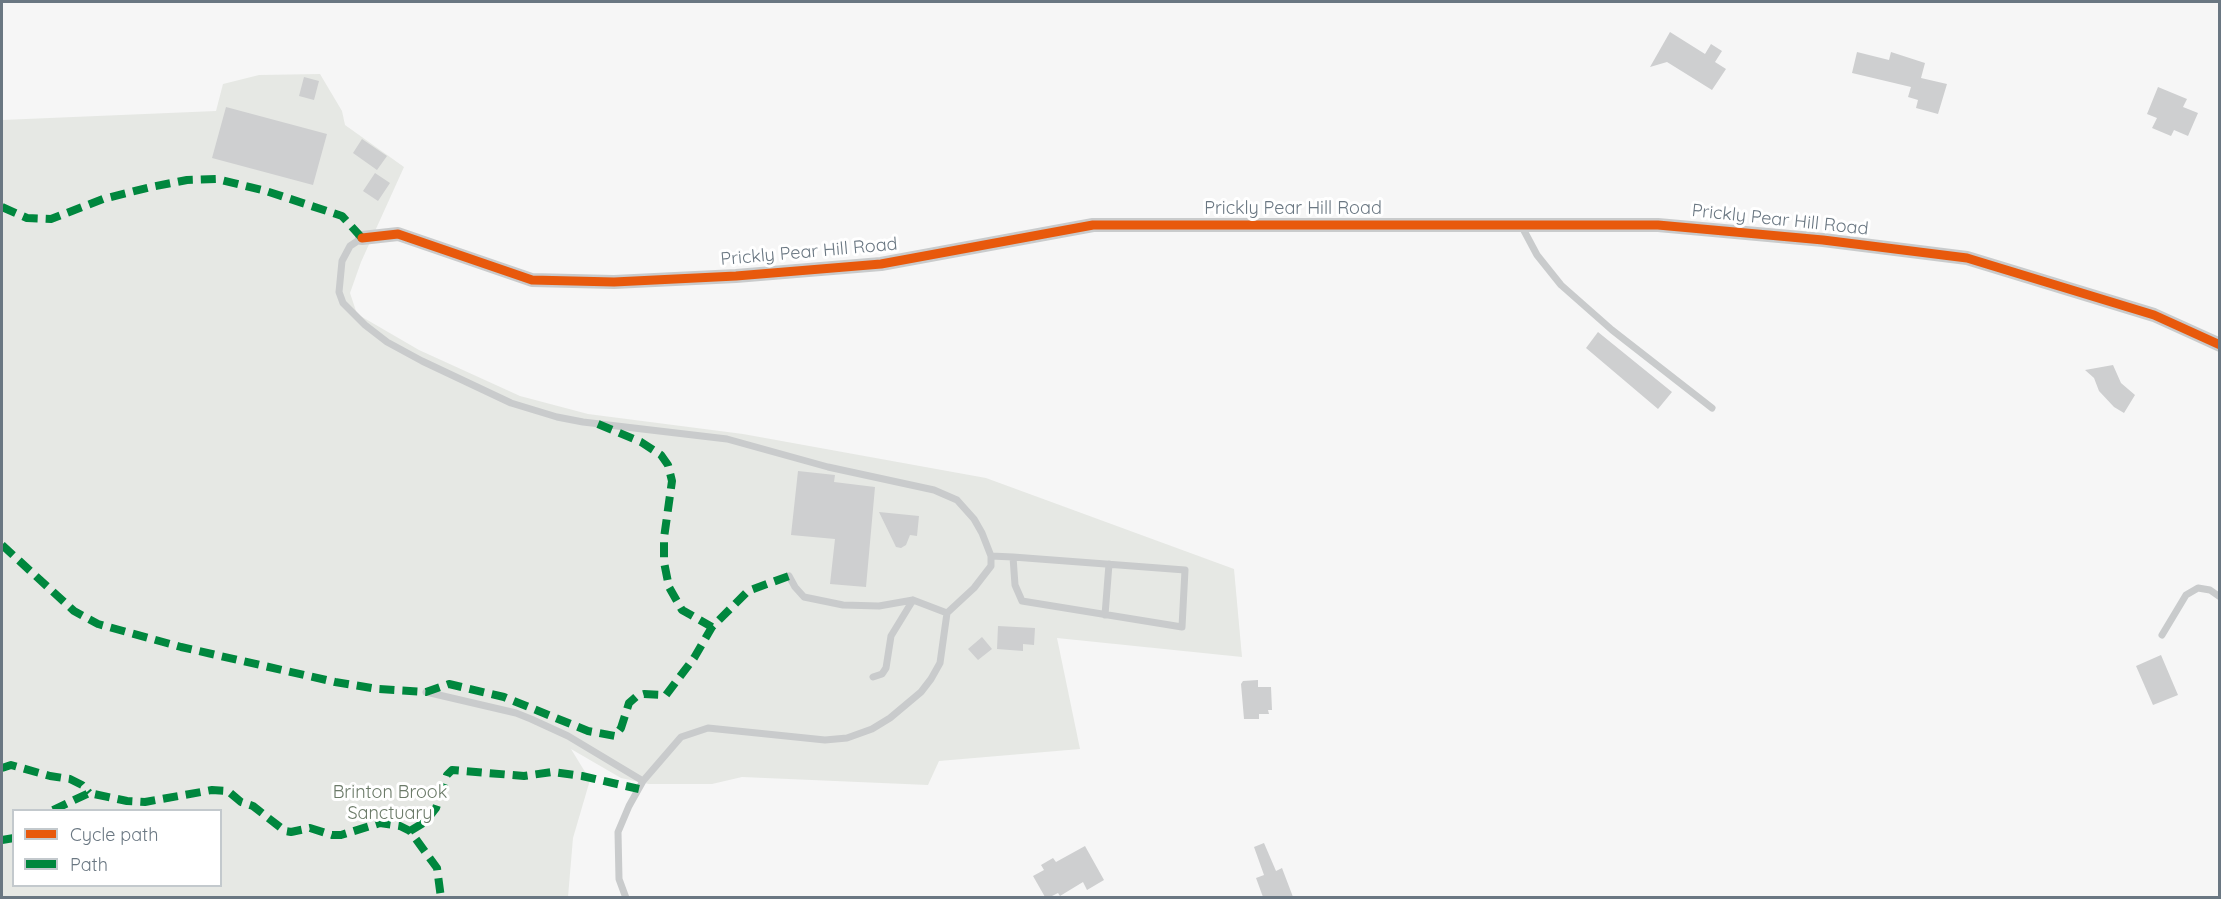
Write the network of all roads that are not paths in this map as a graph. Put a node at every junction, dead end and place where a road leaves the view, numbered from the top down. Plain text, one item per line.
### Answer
1 (1521, 225) junction
2 (362, 238) joint
3 (2220, 345) edge
4 (1712, 408) dead end
5 (992, 556) junction
6 (1012, 557) junction
7 (1109, 564) junction
8 (789, 576) dead end
9 (2220, 597) edge
10 (913, 600) junction
11 (947, 613) junction
12 (1105, 615) junction
13 (2162, 635) dead end
14 (873, 677) dead end
15 (426, 692) dead end
16 (643, 781) junction
17 (626, 897) edge

1 - 2 street, Prickly Pear Hill Road
1 - 3 street, Prickly Pear Hill Road
1 - 4 lane
2 - 5 lane
5 - 6 lane
5 - 11 lane
6 - 7 lane
6 - 12 lane
7 - 12 lane
7 - 12 lane
8 - 10 lane
9 - 13 lane
10 - 11 lane
10 - 14 lane
11 - 16 lane
15 - 16 lane
16 - 17 lane

